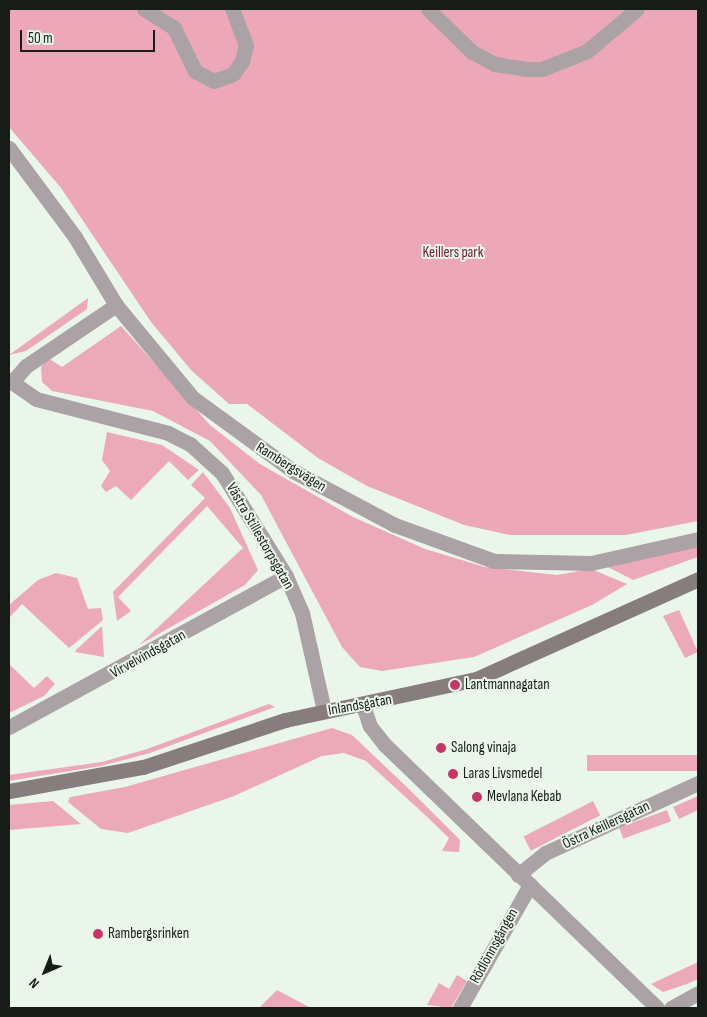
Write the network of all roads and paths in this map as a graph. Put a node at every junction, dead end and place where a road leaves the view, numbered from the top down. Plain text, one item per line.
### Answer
1 (144, 9) edge
2 (232, 9) edge
3 (428, 9) edge
4 (637, 9) edge
5 (9, 148) edge
6 (116, 305) junction
7 (10, 381) edge
8 (698, 539) edge
9 (286, 576) junction
10 (698, 579) edge
11 (364, 705) junction
12 (324, 711) junction
13 (9, 727) edge
14 (698, 783) edge
15 (9, 791) edge
16 (518, 874) junction
17 (532, 888) junction
18 (698, 993) edge
19 (460, 1008) edge
20 (657, 1008) edge
21 (671, 1008) edge

1 - 2 street
3 - 4 street
5 - 6 street, Rambergsvägen
6 - 7 street, Västra Stillestorpsgatan
6 - 8 street, Rambergsvägen
7 - 9 street, Västra Stillestorpsgatan
9 - 12 street, Västra Stillestorpsgatan
9 - 13 street, Virvelvindsgatan
10 - 11 street, Inlandsgatan
11 - 12 street, Inlandsgatan
11 - 16 street
12 - 15 street, Inlandsgatan
14 - 16 street, Östra Keillersgatan
16 - 17 street
17 - 19 street, Rödlönnsgången
17 - 20 street
18 - 21 street

